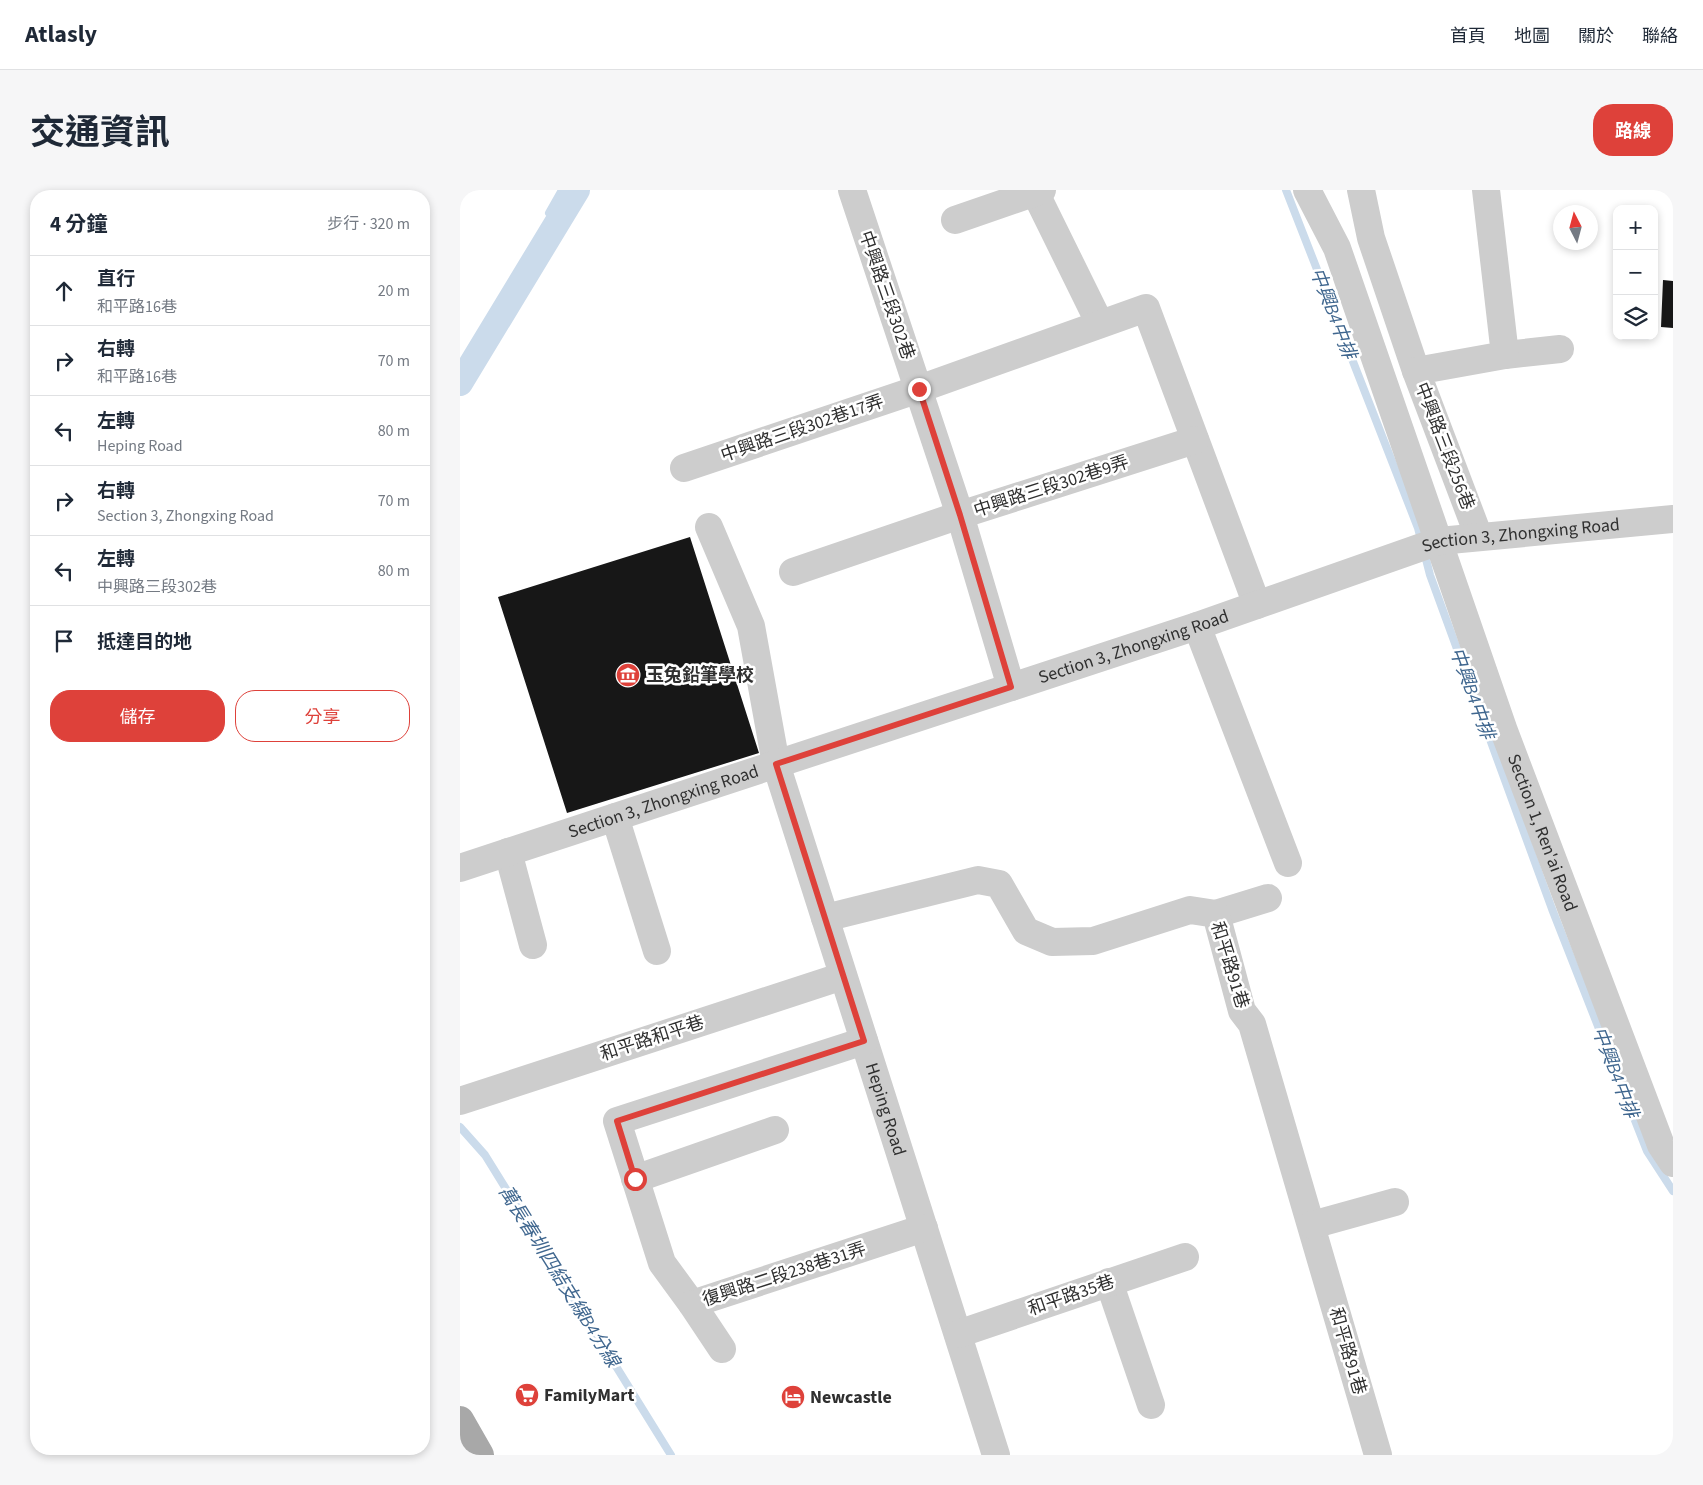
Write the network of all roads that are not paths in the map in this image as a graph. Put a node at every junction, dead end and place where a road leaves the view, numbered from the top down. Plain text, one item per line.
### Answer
1 (852, 190) edge
2 (1307, 190) edge
3 (1361, 190) edge
4 (1486, 190) edge
5 (1038, 191) edge
6 (955, 220) dead end
7 (1371, 238) junction
8 (1337, 248) junction
9 (1100, 324) junction
10 (1560, 349) dead end
11 (1505, 355) junction
12 (1416, 371) junction
13 (919, 389) junction
14 (1195, 440) junction
15 (684, 468) dead end
16 (960, 515) junction
17 (1673, 519) edge
18 (709, 527) dead end
19 (1479, 537) junction
20 (1439, 541) junction
21 (793, 572) dead end
22 (1257, 605) junction
23 (1197, 626) junction
24 (1011, 687) junction
25 (776, 764) junction
26 (616, 817) junction
27 (508, 852) junction
28 (1288, 863) dead end
29 (460, 868) edge
30 (1268, 898) dead end
31 (1216, 914) junction
32 (825, 918) junction
33 (533, 945) dead end
34 (657, 951) dead end
35 (843, 976) junction
36 (864, 1041) junction
37 (460, 1101) edge
38 (775, 1130) dead end
39 (1673, 1163) edge
40 (635, 1179) junction
41 (1395, 1202) dead end
42 (1312, 1225) junction
43 (924, 1228) junction
44 (1185, 1257) dead end
45 (1109, 1282) junction
46 (692, 1304) junction
47 (958, 1334) junction
48 (722, 1349) dead end
49 (1151, 1405) dead end
50 (460, 1420) edge
51 (480, 1455) edge
52 (996, 1455) edge
53 (1378, 1455) edge

1 - 13 street, 中興路三段302巷
2 - 8 street, Section 1, Ren'ai Road
3 - 7 street
4 - 11 street
5 - 6 street
5 - 9 street
7 - 8 street
7 - 12 street
8 - 20 street, Section 1, Ren'ai Road
9 - 13 street, 中興路三段302巷17弄
9 - 14 street, 中興路三段302巷17弄
10 - 11 street, 中興路三段256巷
11 - 12 street, 中興路三段256巷
12 - 19 street, 中興路三段256巷
13 - 15 street, 中興路三段302巷17弄
13 - 16 street, 中興路三段302巷
14 - 16 street, 中興路三段302巷9弄
14 - 22 street
16 - 21 street, 中興路三段302巷9弄
16 - 24 street, 中興路三段302巷
17 - 19 street, Section 3, Zhongxing Road
18 - 25 street, Heping Road
19 - 20 street, Section 3, Zhongxing Road
20 - 22 street, Section 3, Zhongxing Road
20 - 39 street, Section 1, Ren'ai Road
22 - 23 street, Section 3, Zhongxing Road
23 - 24 street, Section 3, Zhongxing Road
23 - 28 street
24 - 25 street, Section 3, Zhongxing Road
25 - 26 street, Section 3, Zhongxing Road
25 - 32 street, Heping Road
26 - 27 street, Section 3, Zhongxing Road
26 - 34 street
27 - 29 street, Section 3, Zhongxing Road
27 - 33 street
30 - 31 street
31 - 32 street, 和平路91巷
31 - 42 street, 和平路91巷
32 - 35 street, Heping Road
35 - 36 street, Heping Road
35 - 37 street, 和平路和平巷
36 - 40 street, 復興路二段238巷31弄
36 - 43 street, Heping Road
38 - 40 street
40 - 46 street, 復興路二段238巷31弄
41 - 42 street
42 - 53 street, 和平路91巷
43 - 46 street, 復興路二段238巷31弄
43 - 47 street, Heping Road
44 - 45 street, 和平路35巷
45 - 47 street, 和平路35巷
45 - 49 street
46 - 48 street
47 - 52 street, Heping Road
50 - 51 main road

